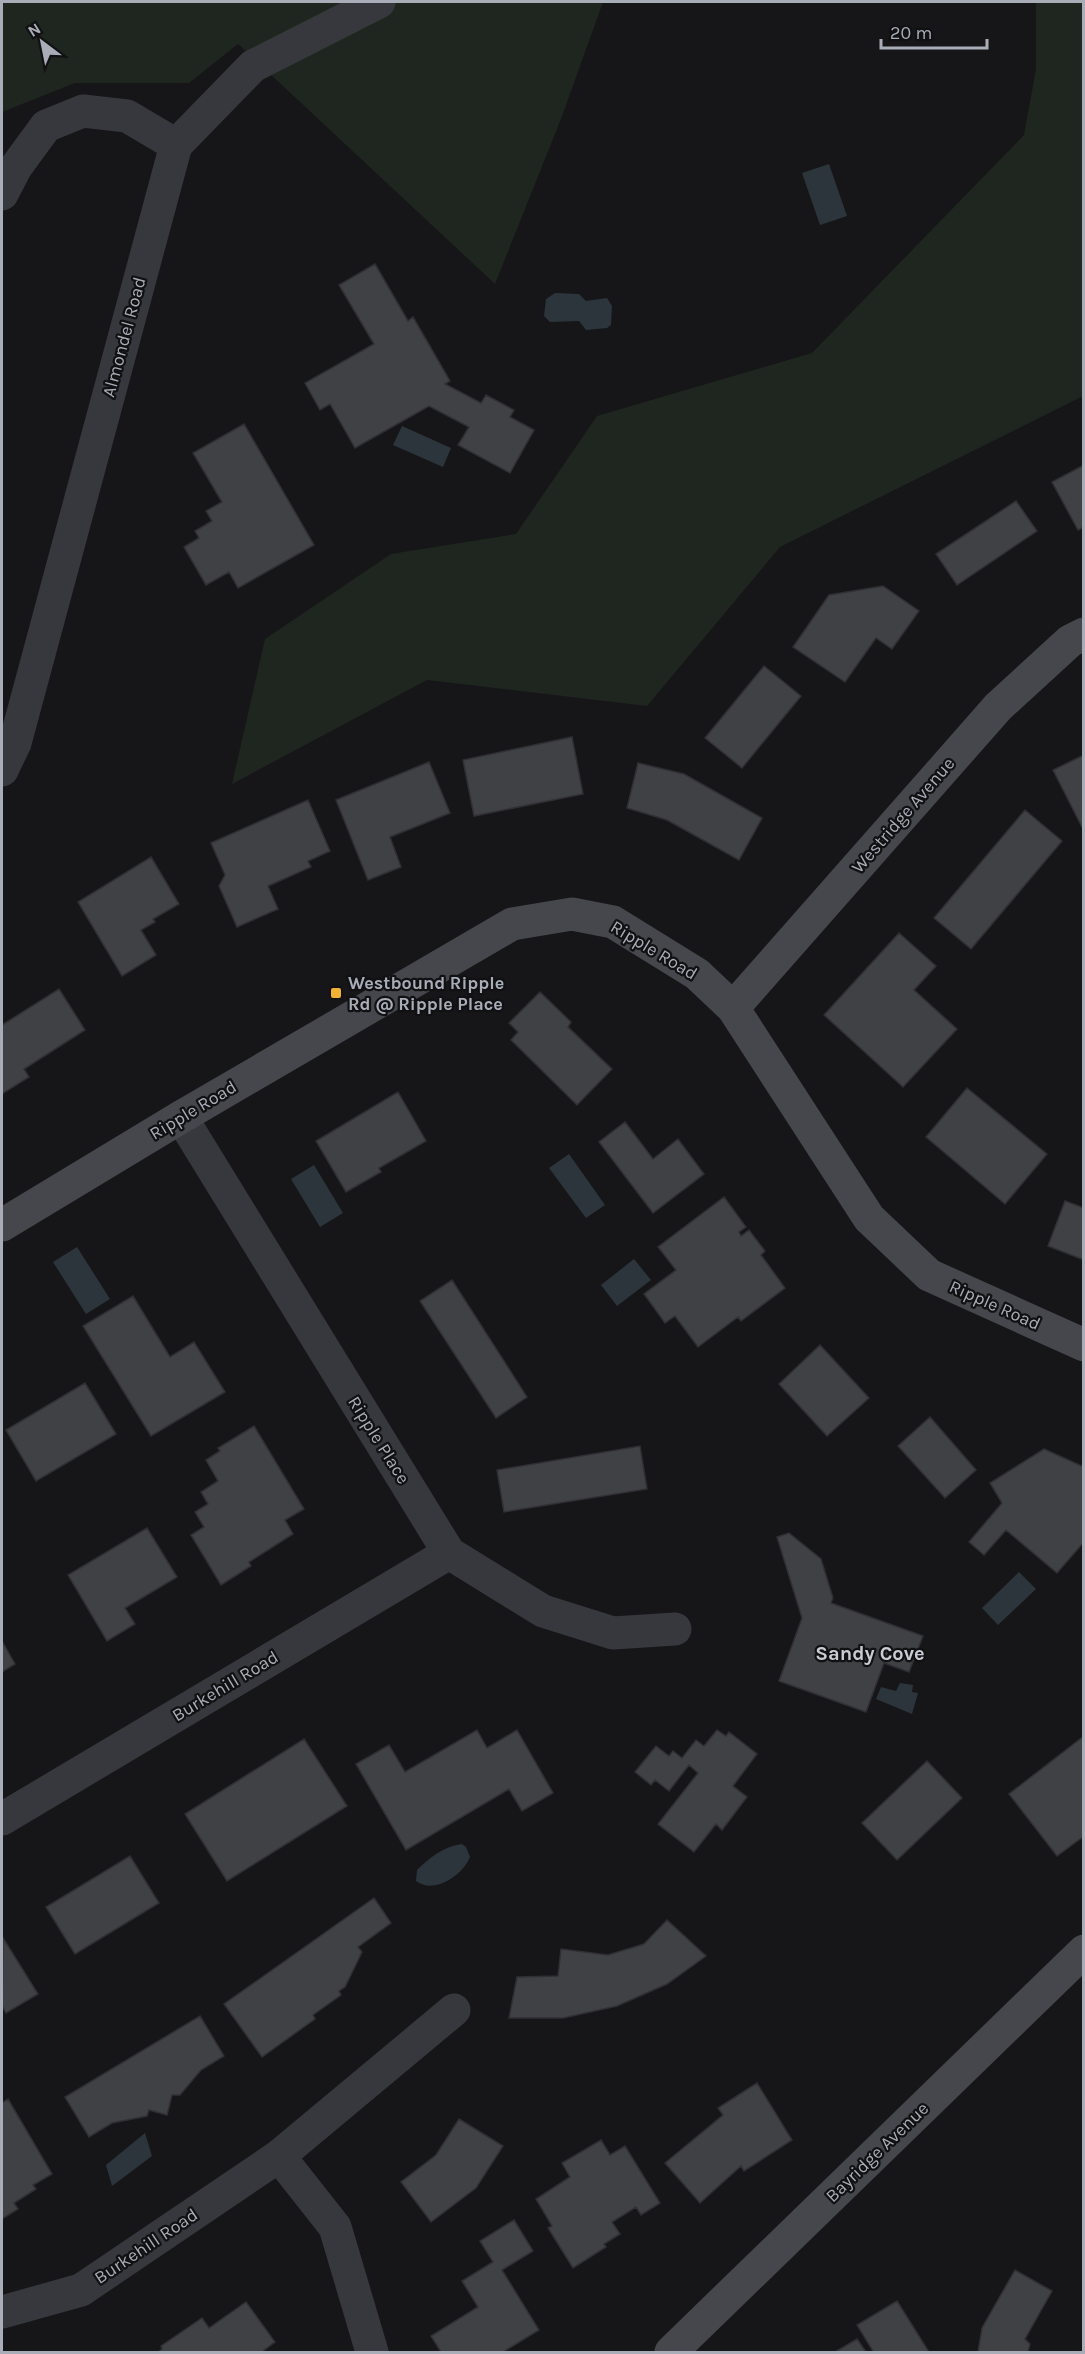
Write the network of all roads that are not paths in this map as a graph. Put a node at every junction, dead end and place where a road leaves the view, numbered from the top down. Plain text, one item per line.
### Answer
1 (379, 2) edge
2 (176, 145) junction
3 (2, 194) edge
4 (1083, 634) edge
5 (2, 770) edge
6 (734, 1008) junction
7 (181, 1117) junction
8 (2, 1225) edge
9 (1083, 1345) edge
10 (449, 1553) junction
11 (675, 1629) dead end
12 (2, 1819) edge
13 (1083, 1951) edge
14 (454, 2010) dead end
15 (279, 2156) junction
16 (2, 2312) edge
17 (372, 2352) edge
18 (671, 2352) edge

1 - 2 street, Almondel Road
2 - 3 street
2 - 5 street, Almondel Road
4 - 6 street, Westridge Avenue
6 - 7 street, Ripple Road
6 - 9 street, Ripple Road
7 - 8 street, Ripple Road
7 - 10 street, Ripple Place
10 - 11 street, Ripple Place
10 - 12 street, Burkehill Road
13 - 18 street, Bayridge Avenue
14 - 15 street, Burkehill Road
15 - 16 street, Burkehill Road
15 - 17 street

